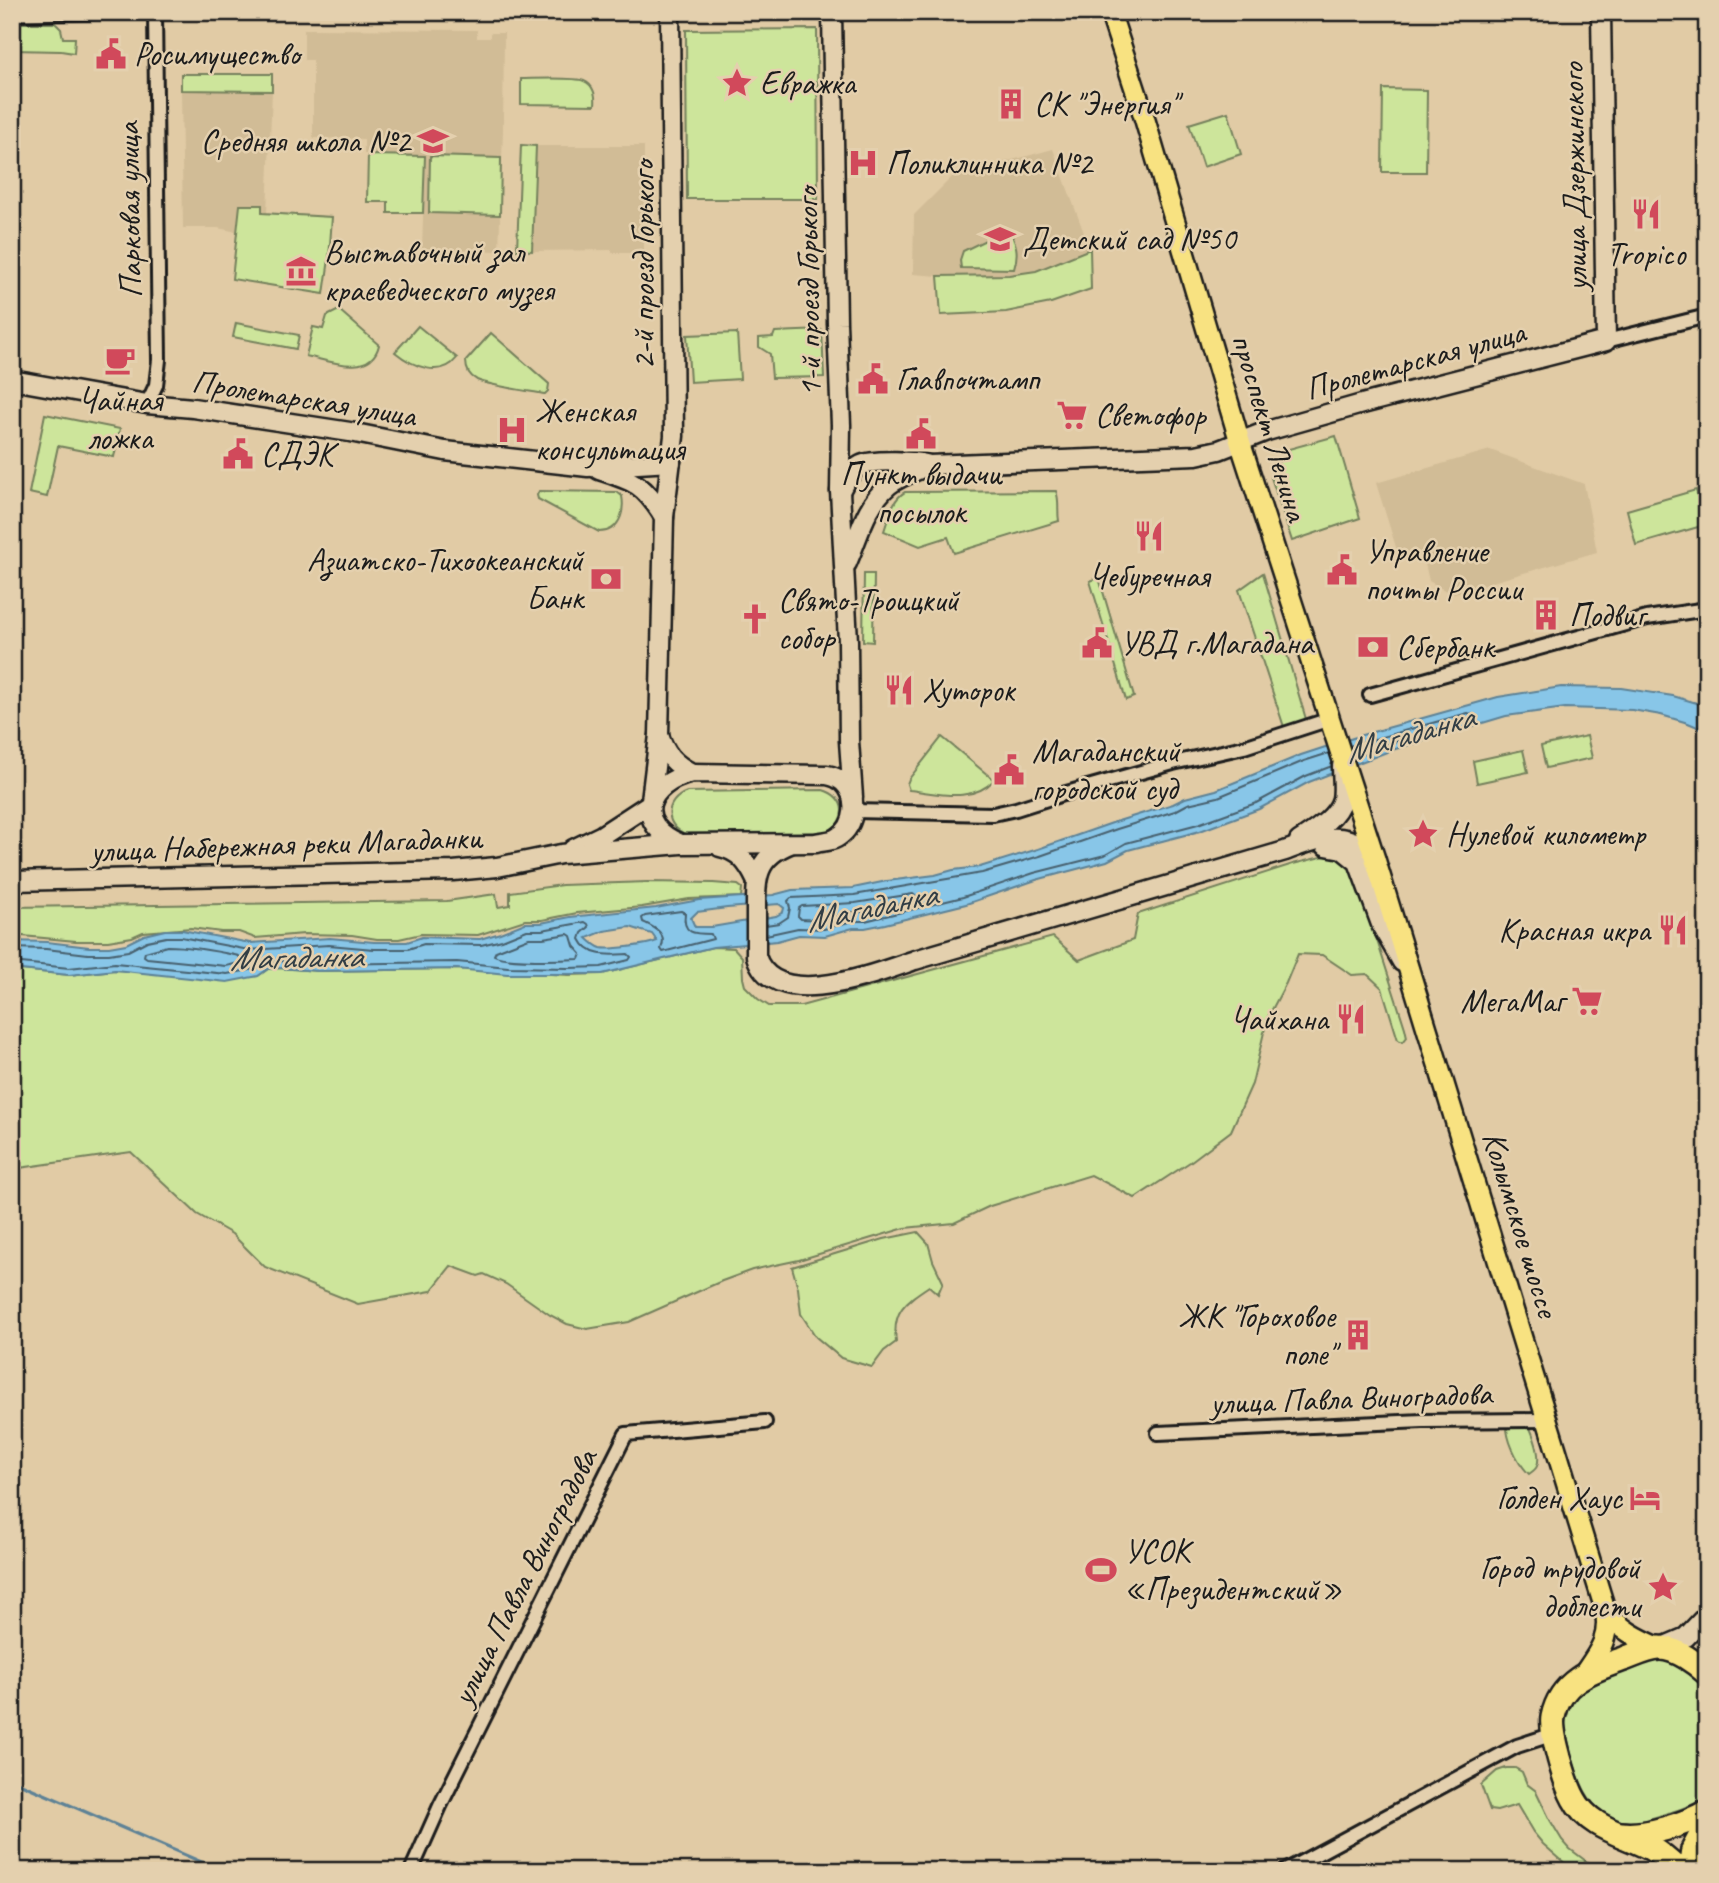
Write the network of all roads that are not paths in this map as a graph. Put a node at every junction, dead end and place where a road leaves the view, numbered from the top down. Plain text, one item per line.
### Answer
1 (93, 12) edge
2 (155, 12) edge
3 (670, 12) edge
4 (832, 12) edge
5 (1110, 12) edge
6 (1601, 12) edge
7 (12, 14) edge
8 (1707, 316) edge
9 (1606, 341) junction
10 (12, 380) edge
11 (147, 404) junction
12 (1240, 442) junction
13 (841, 443) junction
14 (671, 462) junction
15 (867, 462) junction
16 (929, 465) junction
17 (588, 467) junction
18 (840, 491) junction
19 (664, 517) junction
20 (845, 570) junction
21 (1707, 609) edge
22 (1370, 695) dead end
23 (1331, 723) junction
24 (659, 735) junction
25 (849, 741) junction
26 (814, 773) junction
27 (692, 774) junction
28 (1347, 792) junction
29 (651, 803) junction
30 (853, 805) junction
31 (793, 842) junction
32 (702, 843) junction
33 (681, 844) junction
34 (1284, 851) junction
35 (561, 854) junction
36 (1375, 859) junction
37 (756, 880) junction
38 (12, 881) edge
39 (1412, 980) junction
40 (1546, 1420) junction
41 (765, 1422) dead end
42 (1158, 1433) dead end
43 (1605, 1609) junction
44 (1707, 1615) edge
45 (1660, 1648) junction
46 (1707, 1673) edge
47 (1583, 1675) junction
48 (1553, 1734) junction
49 (1704, 1817) edge
50 (1612, 1831) junction
51 (411, 1871) edge
52 (1285, 1871) edge
53 (1679, 1871) edge
54 (1690, 1871) edge

1 - 7 street
2 - 11 street, Парковая улица
3 - 14 street, 2-й проезд Горького
4 - 13 street, 1-й проезд Горького
5 - 12 main road, проспект Ленина
6 - 9 street, улица Дзержинского
8 - 9 street, Пролетарская улица
9 - 12 street, Пролетарская улица
10 - 11 street, Пролетарская улица
11 - 17 street, Пролетарская улица
12 - 16 street, Пролетарская улица
12 - 23 main road, проспект Ленина
13 - 15 street
13 - 18 street, 1-й проезд Горького
14 - 17 street, Пролетарская улица
14 - 19 street, 2-й проезд Горького
15 - 16 street, Пролетарская улица
15 - 18 street
16 - 20 street, Пролетарская улица
17 - 19 street, Пролетарская улица
18 - 20 street, 1-й проезд Горького
19 - 24 street
20 - 25 street, Пролетарская улица
21 - 22 street
23 - 28 main road, проспект Ленина
23 - 30 street
24 - 27 street
24 - 29 street
25 - 26 street
25 - 30 street, Пролетарская улица
26 - 27 street
26 - 30 street
27 - 29 street, улица Набережная реки Магаданки
28 - 34 street
28 - 36 main road, проспект Ленина
29 - 33 street
29 - 35 street, улица Набережная реки Магаданки
30 - 31 street, улица Набережная реки Магаданки
31 - 32 street, улица Набережная реки Магаданки
31 - 37 street
32 - 33 street, улица Набережная реки Магаданки
32 - 37 street
33 - 35 street, улица Набережная реки Магаданки
34 - 36 street
34 - 37 street
34 - 39 street
35 - 38 street, улица Набережная реки Магаданки
36 - 39 main road, Колымское шоссе
39 - 40 main road, Колымское шоссе
40 - 42 street, улица Павла Виноградова
40 - 43 main road, Колымское шоссе
41 - 51 street, улица Павла Виноградова
43 - 45 main road, Колымское шоссе
43 - 47 main road, Колымское шоссе
44 - 45 street
45 - 46 highway, Колымское шоссе
45 - 47 highway, Колымское шоссе
47 - 48 highway, Колымское шоссе
48 - 50 highway, Колымское шоссе
48 - 52 street
49 - 50 highway
49 - 54 highway
50 - 53 highway, Колымское шоссе

